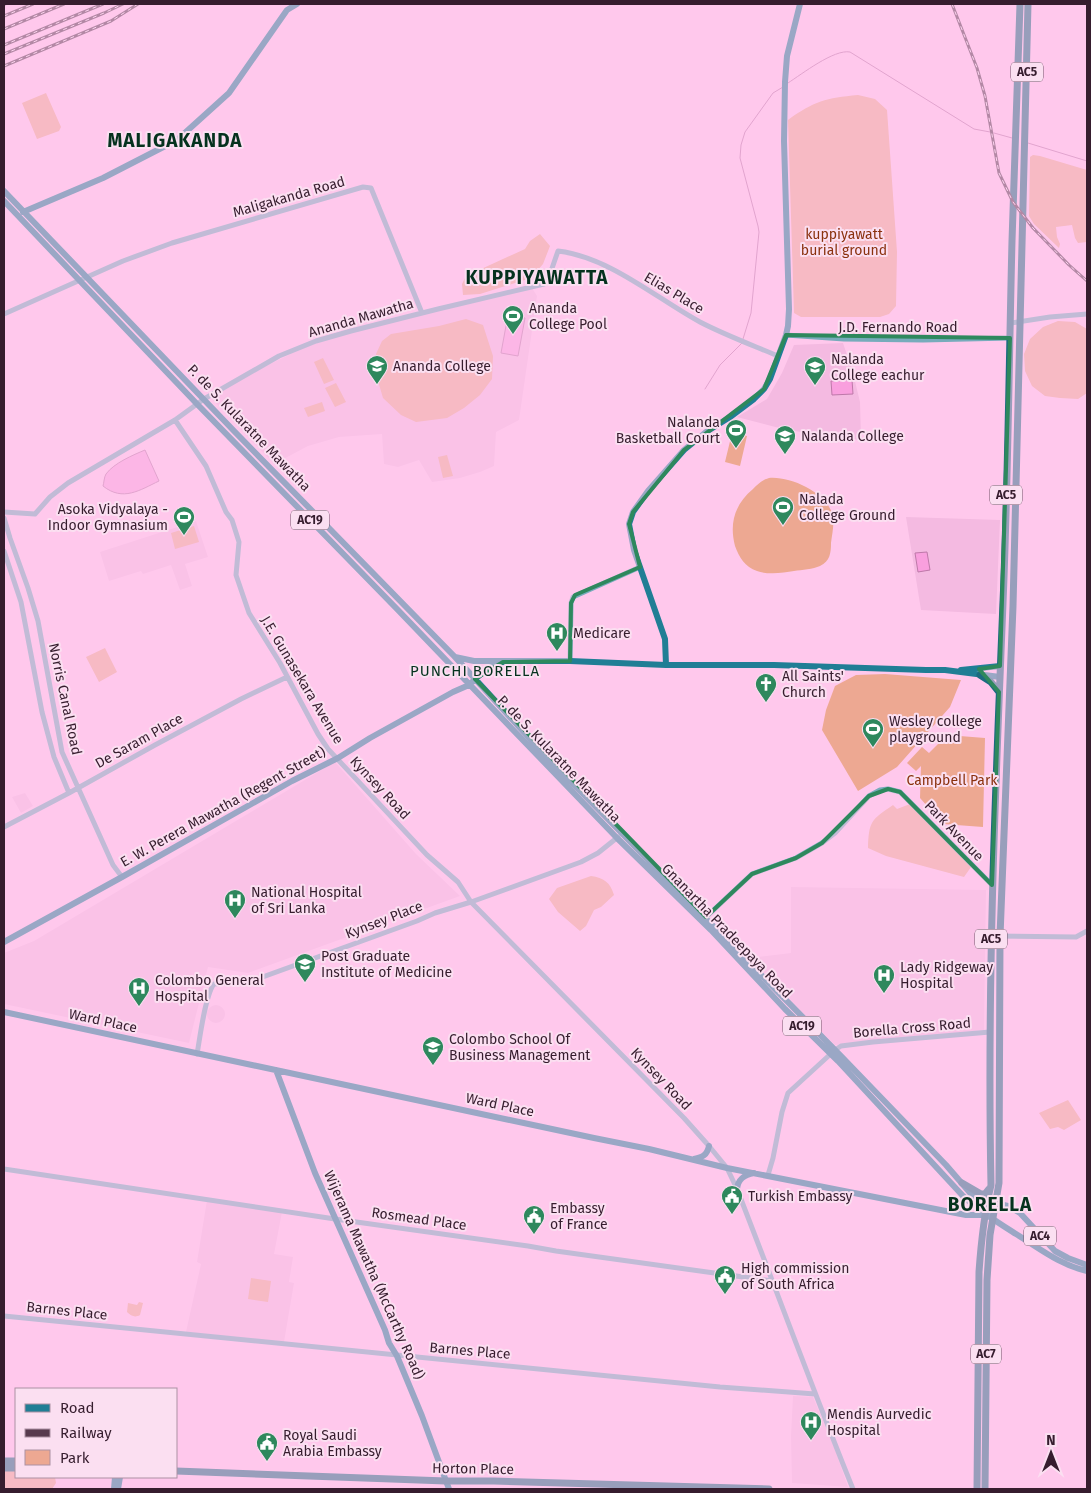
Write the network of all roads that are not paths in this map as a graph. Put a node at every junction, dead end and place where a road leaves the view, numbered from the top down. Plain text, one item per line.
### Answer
1 (297, 4) edge
2 (800, 4) edge
3 (1020, 4) edge
4 (1028, 4) edge
5 (4, 190) edge
6 (4, 201) edge
7 (23, 212) junction
8 (558, 251) joint
9 (86, 278) junction
10 (79, 281) junction
11 (422, 313) junction
12 (4, 314) edge
13 (1087, 314) edge
14 (1020, 321) junction
15 (1010, 323) junction
16 (786, 335) junction
17 (1010, 338) junction
18 (778, 356) junction
19 (204, 399) junction
20 (197, 404) junction
21 (176, 420) junction
22 (4, 512) edge
23 (4, 518) edge
24 (7, 538) edge
25 (4, 551) edge
26 (640, 567) junction
27 (454, 656) junction
28 (474, 661) junction
29 (570, 661) junction
30 (503, 662) junction
31 (666, 665) junction
32 (1000, 666) junction
33 (1010, 667) junction
34 (465, 668) junction
35 (945, 670) junction
36 (462, 676) junction
37 (980, 676) junction
38 (287, 677) junction
39 (1000, 678) junction
40 (1010, 678) junction
41 (475, 679) junction
42 (469, 685) junction
43 (453, 692) junction
44 (999, 692) junction
45 (338, 758) junction
46 (78, 788) junction
47 (69, 793) junction
48 (4, 827) edge
49 (620, 836) junction
50 (122, 878) junction
51 (992, 885) junction
52 (471, 902) junction
53 (703, 920) junction
54 (1087, 930) edge
55 (991, 936) junction
56 (1000, 936) junction
57 (4, 942) edge
58 (6, 1014) edge
59 (990, 1032) junction
60 (833, 1052) junction
61 (197, 1054) junction
62 (276, 1070) junction
63 (709, 1146) junction
64 (693, 1160) junction
65 (727, 1168) junction
66 (4, 1169) edge
67 (755, 1173) junction
68 (768, 1175) junction
69 (962, 1183) junction
70 (991, 1185) junction
71 (737, 1189) junction
72 (995, 1204) junction
73 (986, 1205) junction
74 (984, 1215) junction
75 (335, 1219) junction
76 (993, 1219) junction
77 (1087, 1265) edge
78 (1087, 1271) edge
79 (772, 1281) junction
80 (4, 1316) edge
81 (397, 1356) junction
82 (815, 1394) junction
83 (178, 1471) edge
84 (446, 1481) junction
85 (449, 1489) edge
86 (769, 1489) edge
87 (853, 1489) edge
88 (977, 1489) edge
89 (984, 1489) edge

1 - 7 main road
2 - 16 main road
3 - 15 highway, AC5
4 - 14 highway, AC5
5 - 7 main road, P. de S. Kularatne Mawatha / AC19
6 - 10 main road, P. de S. Kularatne Mawatha / AC19
7 - 9 main road, P. de S. Kularatne Mawatha / AC19
8 - 11 street, Ananda Mawatha
8 - 18 street, Elias Place
9 - 10 street
9 - 11 street, Maligakanda Road
9 - 19 main road, P. de S. Kularatne Mawatha / AC19
10 - 12 street
10 - 20 main road, P. de S. Kularatne Mawatha / AC19
11 - 19 street, Ananda Mawatha
13 - 14 street
14 - 15 street
14 - 33 highway, AC5
15 - 17 highway, AC5
16 - 17 street, J.D. Fernando Road
16 - 18 main road
17 - 32 highway, AC5
18 - 26 main road
19 - 20 street, Ananda Mawatha
19 - 27 main road, P. de S. Kularatne Mawatha / AC19
20 - 21 street, Ananda Mawatha
20 - 36 main road, P. de S. Kularatne Mawatha / AC19
21 - 22 street, Ananda Mawatha
21 - 38 street, J.E. Gunasekara Avenue
23 - 24 street, Norris Canal Road
24 - 46 street, Norris Canal Road
25 - 47 street, Norris Canal Road
26 - 29 street
26 - 31 main road
27 - 28 main road
27 - 34 main road, P. de S. Kularatne Mawatha / AC19
28 - 30 main road
28 - 34 main road
29 - 30 main road
29 - 31 main road
30 - 41 main road
31 - 35 main road
32 - 33 street
32 - 35 main road
32 - 39 highway, AC5
33 - 40 highway, AC5
34 - 36 main road
34 - 41 main road, P. de S. Kularatne Mawatha / AC19
35 - 37 main road
36 - 42 main road, P. de S. Kularatne Mawatha / AC19
36 - 43 main road
37 - 39 main road
37 - 44 highway
38 - 45 street, J.E. Gunasekara Avenue
38 - 46 street, De Saram Place
39 - 40 street
39 - 44 highway, AC5
40 - 56 highway, AC5
41 - 42 main road
41 - 49 main road, P. de S. Kularatne Mawatha / AC19
42 - 43 main road, E. W. Perera Mawatha (Regent Street)
42 - 49 main road, P. de S. Kularatne Mawatha / AC19
43 - 45 main road, E. W. Perera Mawatha (Regent Street)
44 - 51 highway, AC5
45 - 50 main road, E. W. Perera Mawatha (Regent Street)
45 - 52 street, Kynsey Road
46 - 47 street, De Saram Place
46 - 50 street, Norris Canal Road
47 - 48 street, De Saram Place
49 - 52 street, Kynsey Place
49 - 53 main road, Gnanartha Pradeepaya Road / AC19
50 - 57 main road, E. W. Perera Mawatha (Regent Street)
51 - 53 street, Park Avenue
51 - 55 highway, AC5
52 - 61 street, Kynsey Place
52 - 63 street, Kynsey Road
53 - 60 main road, Gnanartha Pradeepaya Road / AC19
54 - 56 street
55 - 56 street
55 - 59 highway, AC5
56 - 72 highway, AC5
58 - 61 main road, Ward Place
59 - 60 street, Borella Cross Road
59 - 70 highway, AC5
60 - 68 street, Borella Cross Road
60 - 69 main road, Gnanartha Pradeepaya Road / AC19
60 - 74 main road, Gnanartha Pradeepaya Road / AC19
61 - 62 main road, Ward Place
62 - 64 main road, Ward Place
62 - 75 main road, Wijerama Mawatha (McCarthy Road)
63 - 64 main road
63 - 65 street, Kynsey Road
64 - 65 main road, Ward Place
65 - 67 main road, Ward Place
65 - 71 street, Kynsey Road
66 - 75 street, Rosmead Place
67 - 68 main road, Ward Place
67 - 71 main road
68 - 74 main road, Ward Place
69 - 70 highway
69 - 73 main road, Gnanartha Pradeepaya Road / AC19
70 - 73 highway, AC5
71 - 79 street, Kynsey Road
72 - 73 main road
72 - 76 highway
72 - 77 main road, AC4
73 - 74 highway
74 - 76 main road
74 - 88 highway, AC7
75 - 79 street, Rosmead Place
75 - 81 main road, Wijerama Mawatha (McCarthy Road)
76 - 78 main road, AC4
76 - 89 highway, AC7
79 - 82 street, Kynsey Road
80 - 81 street, Barnes Place
81 - 82 street, Barnes Place
81 - 84 main road, Wijerama Mawatha (McCarthy Road)
82 - 87 street, Kynsey Road
83 - 84 highway, Horton Place
84 - 85 main road, Wijerama Mawatha (McCarthy Road)
84 - 86 highway, Horton Place

